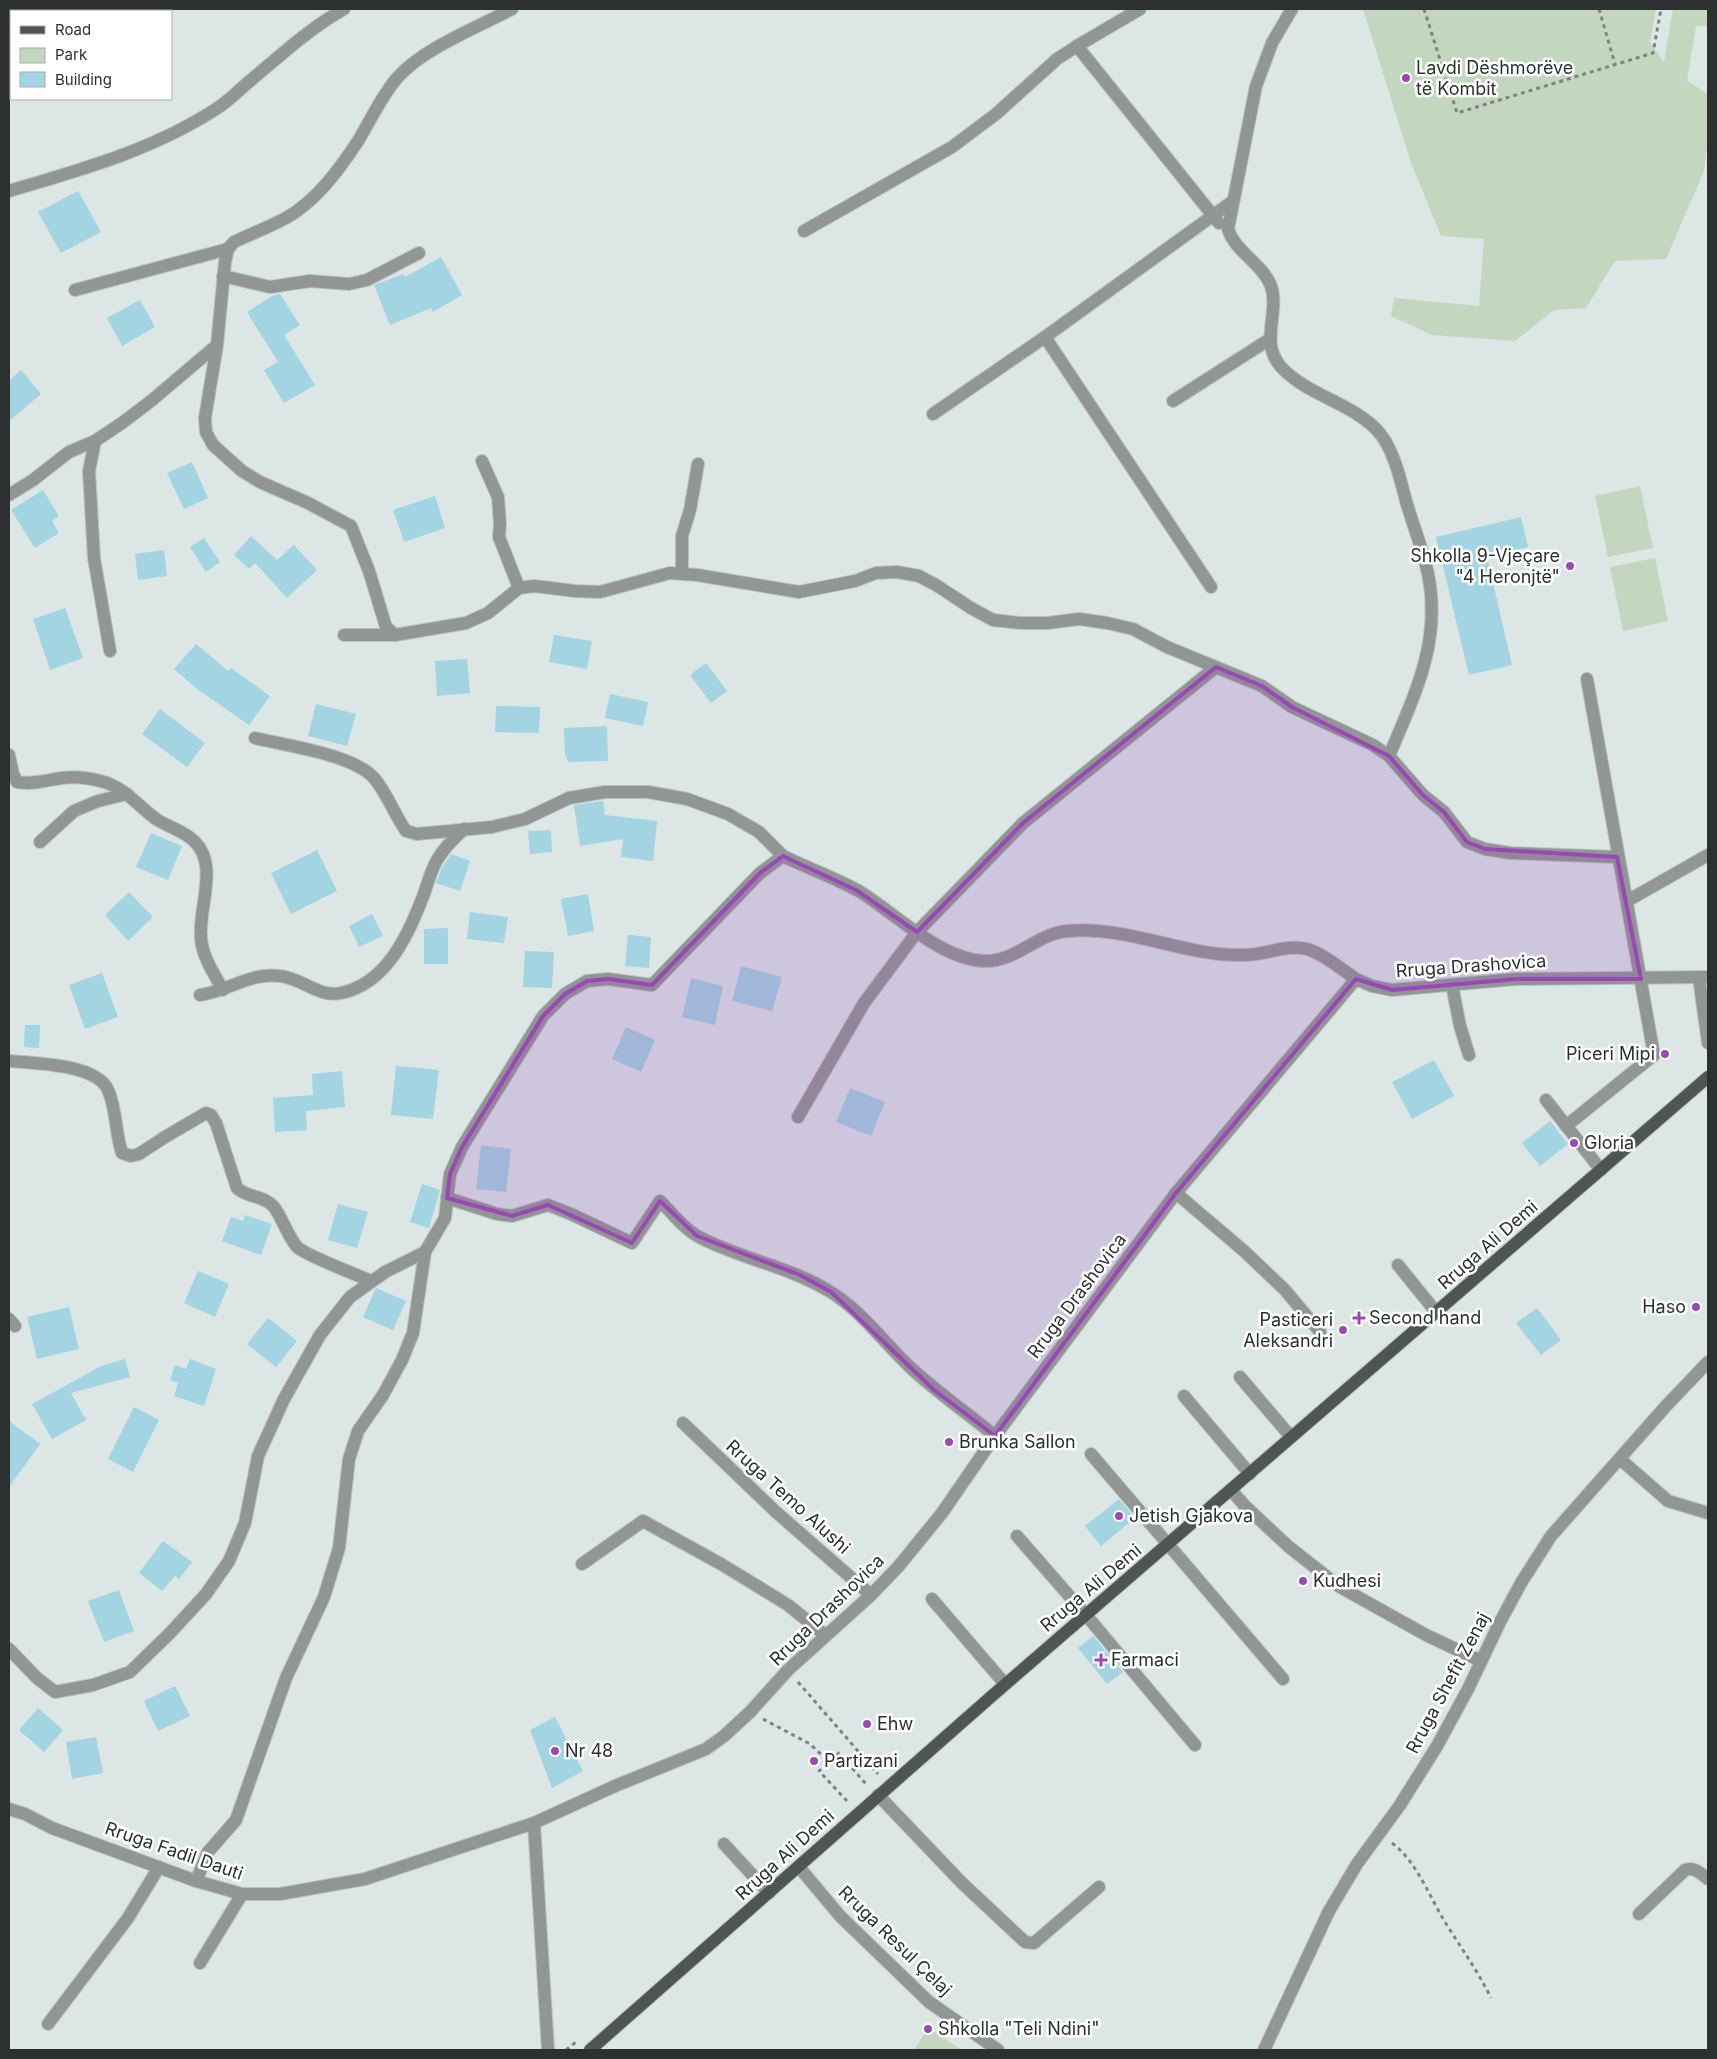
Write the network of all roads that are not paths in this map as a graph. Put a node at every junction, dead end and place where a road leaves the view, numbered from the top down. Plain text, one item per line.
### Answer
1 (344, 9) edge
2 (512, 9) edge
3 (1140, 9) edge
4 (1292, 9) edge
5 (1077, 46) junction
6 (9, 191) edge
7 (1233, 202) junction
8 (1214, 216) junction
9 (804, 231) dead end
10 (1231, 238) junction
11 (228, 249) junction
12 (419, 253) dead end
13 (223, 276) junction
14 (75, 290) dead end
15 (1046, 337) junction
16 (1270, 339) junction
17 (217, 345) junction
18 (1173, 401) dead end
19 (933, 414) dead end
20 (95, 441) junction
21 (482, 461) dead end
22 (698, 464) dead end
23 (9, 495) edge
24 (682, 574) junction
25 (1211, 587) dead end
26 (519, 588) junction
27 (344, 635) dead end
28 (395, 635) junction
29 (110, 651) dead end
30 (1216, 667) junction
31 (1587, 679) dead end
32 (255, 738) dead end
33 (9, 755) edge
34 (1389, 756) junction
35 (128, 794) junction
36 (464, 828) junction
37 (40, 842) dead end
38 (1708, 855) edge
39 (783, 856) junction
40 (1617, 857) junction
41 (1627, 901) junction
42 (917, 932) junction
43 (1704, 977) edge
44 (1356, 979) junction
45 (1641, 979) junction
46 (1452, 984) junction
47 (223, 990) junction
48 (200, 995) dead end
49 (1708, 1043) edge
50 (1470, 1054) dead end
51 (9, 1062) edge
52 (1708, 1077) edge
53 (1546, 1100) dead end
54 (798, 1117) dead end
55 (1566, 1126) junction
56 (1601, 1170) junction
57 (1176, 1193) junction
58 (447, 1198) junction
59 (425, 1252) junction
60 (1398, 1265) dead end
61 (371, 1282) junction
62 (1436, 1312) junction
63 (1320, 1332) dead end
64 (1708, 1362) edge
65 (1240, 1377) dead end
66 (1184, 1396) dead end
67 (683, 1423) dead end
68 (995, 1436) junction
69 (1292, 1437) junction
70 (1091, 1454) dead end
71 (1620, 1459) junction
72 (1250, 1474) junction
73 (1231, 1490) junction
74 (1708, 1513) edge
75 (1016, 1536) dead end
76 (1170, 1544) junction
77 (582, 1564) dead end
78 (871, 1595) junction
79 (932, 1599) dead end
80 (1086, 1615) junction
81 (825, 1635) junction
82 (9, 1649) edge
83 (1481, 1661) junction
84 (1283, 1679) dead end
85 (1005, 1684) junction
86 (1195, 1745) dead end
87 (878, 1795) junction
88 (9, 1809) edge
89 (534, 1823) junction
90 (724, 1844) dead end
91 (799, 1866) junction
92 (159, 1867) junction
93 (1708, 1879) edge
94 (196, 1881) junction
95 (1099, 1887) dead end
96 (769, 1893) junction
97 (242, 1894) junction
98 (1639, 1914) dead end
99 (200, 1963) dead end
100 (48, 2024) dead end
101 (548, 2050) edge
102 (590, 2050) edge
103 (998, 2050) edge
104 (1264, 2050) edge

1 - 6 street
2 - 11 street
3 - 5 street
4 - 7 street
5 - 8 street
5 - 9 street
7 - 8 street
7 - 10 street
8 - 10 street
8 - 15 street
10 - 16 street
11 - 13 street
11 - 14 street
12 - 13 street
13 - 17 street
15 - 19 street
15 - 25 street
16 - 18 street
16 - 34 street
17 - 20 street
17 - 28 street
20 - 23 street
20 - 29 street
21 - 26 street
22 - 24 street
24 - 26 street
24 - 30 street
26 - 28 street
27 - 28 street
30 - 34 street
30 - 42 street
31 - 40 street
32 - 36 street
33 - 35 street
34 - 40 street
35 - 37 street
35 - 47 street
36 - 39 street
36 - 47 street
38 - 41 street
39 - 42 street
39 - 58 street
40 - 41 street
41 - 45 street
42 - 44 street
42 - 54 street
43 - 45 street, Rruga Drashovica
43 - 49 street
44 - 46 street, Rruga Drashovica
44 - 57 street, Rruga Drashovica
45 - 46 street, Rruga Drashovica
45 - 55 street
46 - 50 street
47 - 48 street
51 - 61 street
52 - 56 main road, Rruga Ali Demi
53 - 55 street
55 - 56 street
56 - 62 main road, Rruga Ali Demi
57 - 63 street
57 - 68 street, Rruga Drashovica
58 - 59 street
58 - 68 street
59 - 61 street
59 - 94 street
60 - 62 street
61 - 82 street
62 - 69 main road, Rruga Ali Demi
64 - 71 street, Rruga Shefit Zenaj
65 - 69 street
66 - 72 street
67 - 78 street, Rruga Temo Alushi
68 - 78 street, Rruga Drashovica
69 - 72 main road, Rruga Ali Demi
70 - 76 street
71 - 74 street
71 - 83 street, Rruga Shefit Zenaj
72 - 73 main road, Rruga Ali Demi
73 - 76 main road, Rruga Ali Demi
73 - 83 street
75 - 80 street
76 - 80 main road, Rruga Ali Demi
76 - 84 street
77 - 81 street
78 - 81 street, Rruga Drashovica
79 - 85 street
80 - 85 main road, Rruga Ali Demi
80 - 86 street
81 - 89 street, Rruga Drashovica
83 - 104 street, Rruga Shefit Zenaj
85 - 87 main road, Rruga Ali Demi
87 - 91 main road, Rruga Ali Demi
87 - 95 street
88 - 92 street, Rruga Fadil Dauti
89 - 97 street, Rruga Fadil Dauti
89 - 101 street
90 - 96 street
91 - 96 main road, Rruga Ali Demi
91 - 103 street, Rruga Resul Çelaj
92 - 94 street, Rruga Fadil Dauti
92 - 100 street
93 - 98 street
94 - 97 street, Rruga Fadil Dauti
96 - 102 main road, Rruga Ali Demi
97 - 99 street

